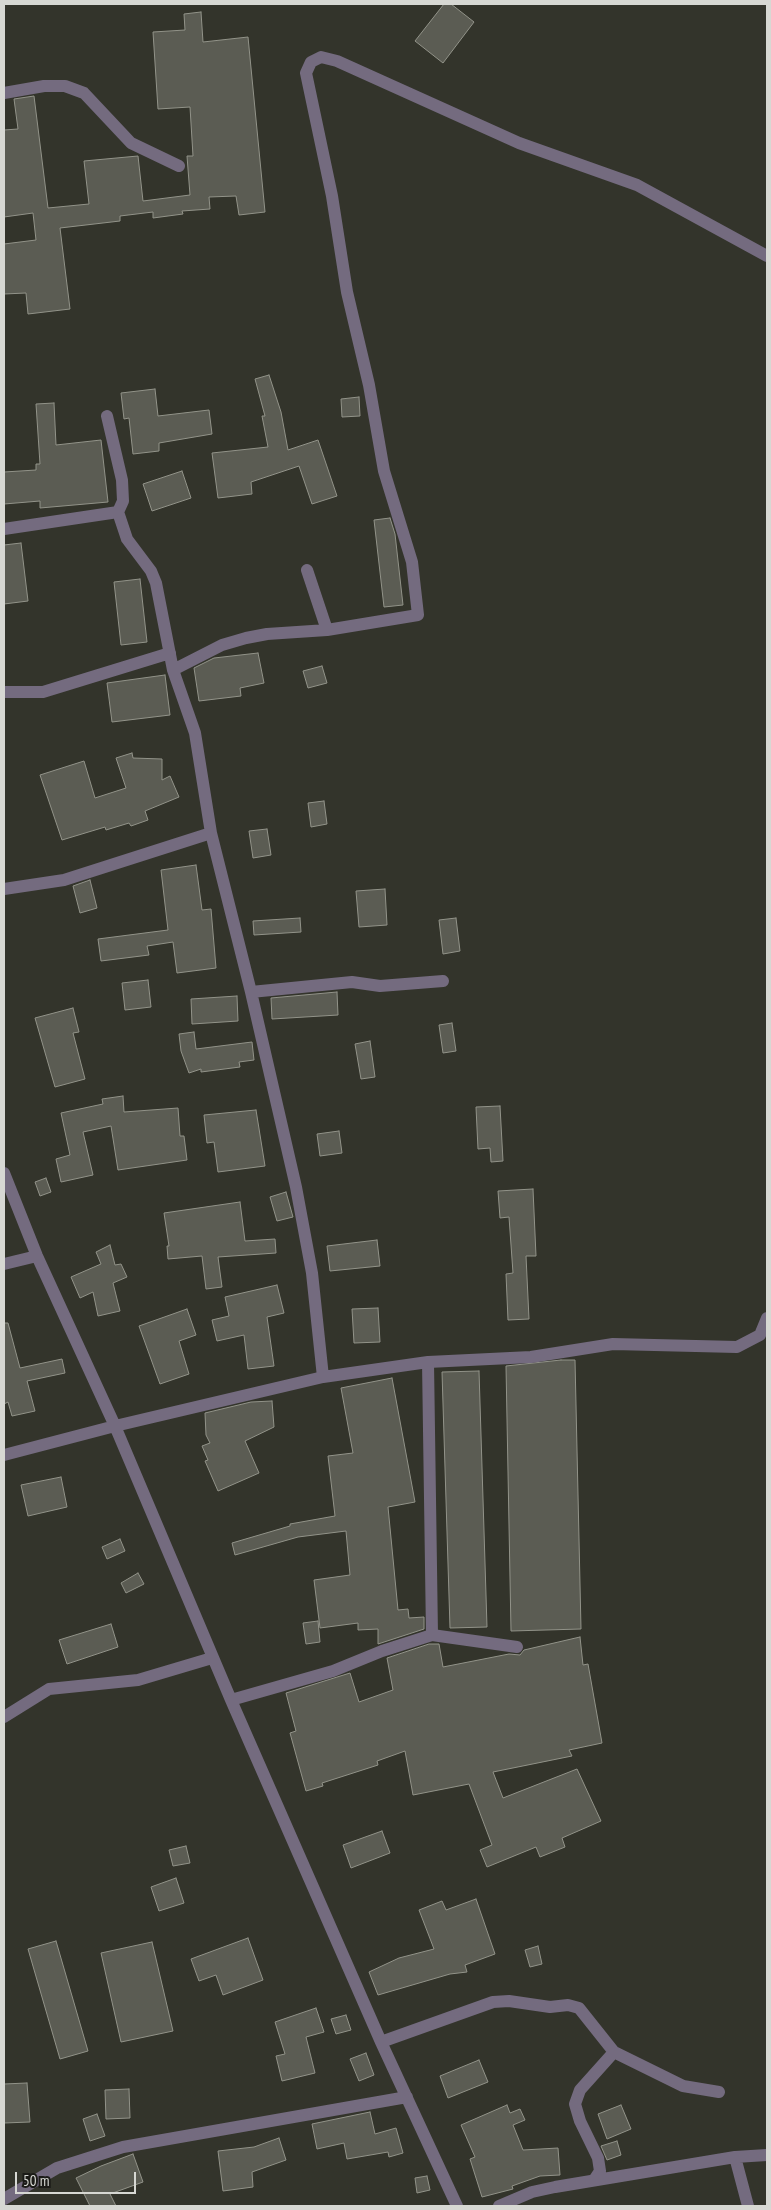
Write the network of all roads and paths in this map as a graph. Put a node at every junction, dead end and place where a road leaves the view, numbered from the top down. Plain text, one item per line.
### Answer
1 (4, 93) edge
2 (180, 166) dead end
3 (767, 256) edge
4 (107, 416) dead end
5 (118, 512) junction
6 (4, 529) edge
7 (307, 570) dead end
8 (327, 630) junction
9 (170, 653) junction
10 (173, 670) junction
11 (4, 692) edge
12 (211, 833) junction
13 (4, 889) edge
14 (443, 980) dead end
15 (251, 992) junction
16 (4, 1173) edge
17 (37, 1256) junction
18 (4, 1264) edge
19 (767, 1318) edge
20 (428, 1362) junction
21 (323, 1377) junction
22 (115, 1426) junction
23 (4, 1455) edge
24 (432, 1635) junction
25 (517, 1647) dead end
26 (212, 1658) junction
27 (231, 1700) junction
28 (4, 1718) edge
29 (381, 2042) junction
30 (614, 2052) junction
31 (719, 2092) dead end
32 (407, 2097) junction
33 (767, 2155) edge
34 (735, 2157) junction
35 (594, 2180) junction
36 (4, 2199) edge
37 (456, 2206) edge
38 (499, 2206) edge
39 (748, 2206) edge

1 - 2 street
3 - 8 street
4 - 5 street
5 - 6 street
5 - 9 street
7 - 8 street
8 - 10 street
9 - 10 street
9 - 11 street
10 - 12 street
12 - 13 street
12 - 15 street
14 - 15 street
15 - 21 street
16 - 17 street
17 - 18 street
17 - 22 street
19 - 20 street
20 - 21 street
20 - 24 street
21 - 22 street
22 - 23 street
22 - 26 street
24 - 25 street
24 - 27 street
26 - 27 street
26 - 28 street
27 - 29 street
29 - 30 street
29 - 32 street
30 - 31 street
30 - 35 street
32 - 36 street
32 - 37 street
33 - 34 street
34 - 35 street
34 - 39 street
35 - 38 street

